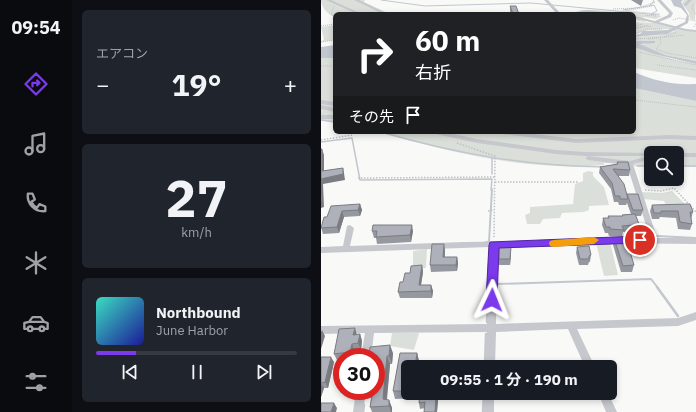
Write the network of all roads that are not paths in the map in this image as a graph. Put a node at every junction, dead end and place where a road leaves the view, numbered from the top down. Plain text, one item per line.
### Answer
1 (328, 0) edge
2 (356, 0) edge
3 (659, 0) edge
4 (690, 0) edge
5 (548, 3) edge
6 (685, 5) dead end
7 (355, 12) edge
8 (382, 12) edge
9 (557, 12) edge
10 (582, 12) edge
11 (595, 12) edge
12 (636, 17) edge
13 (636, 21) edge
14 (657, 22) junction
15 (696, 31) edge
16 (321, 102) edge
17 (333, 104) edge
18 (321, 107) edge
19 (333, 110) edge
20 (321, 117) edge
21 (333, 118) edge
22 (445, 134) edge
23 (519, 134) edge
24 (696, 138) edge
25 (570, 154) junction
26 (684, 155) edge
27 (696, 155) edge
28 (644, 156) edge
29 (644, 158) edge
30 (630, 163) junction
31 (350, 228) dead end
32 (654, 239) junction
33 (696, 241) edge
34 (494, 245) junction
35 (346, 249) junction
36 (321, 250) edge
37 (696, 316) edge
38 (570, 325) junction
39 (491, 328) junction
40 (370, 329) junction
41 (321, 330) edge
42 (367, 348) edge
43 (490, 360) edge
44 (587, 360) edge
45 (360, 400) edge
46 (489, 400) edge
47 (606, 400) edge
48 (358, 412) edge
49 (489, 412) edge
50 (612, 412) edge

1 - 7 street
2 - 8 street
3 - 14 street
4 - 6 street
5 - 9 street
10 - 11 street
12 - 14 street
13 - 14 street
14 - 15 street
16 - 17 street
18 - 19 street
20 - 21 street
22 - 25 street
23 - 24 street
25 - 28 street
25 - 30 street
26 - 27 street
29 - 30 street
30 - 32 street
31 - 35 street
32 - 33 street
32 - 34 street
34 - 35 street
34 - 39 street
35 - 36 street
37 - 38 street
38 - 39 street
38 - 44 street
39 - 40 street
39 - 43 street
40 - 41 street
40 - 42 street
45 - 48 street
46 - 49 street
47 - 50 street

